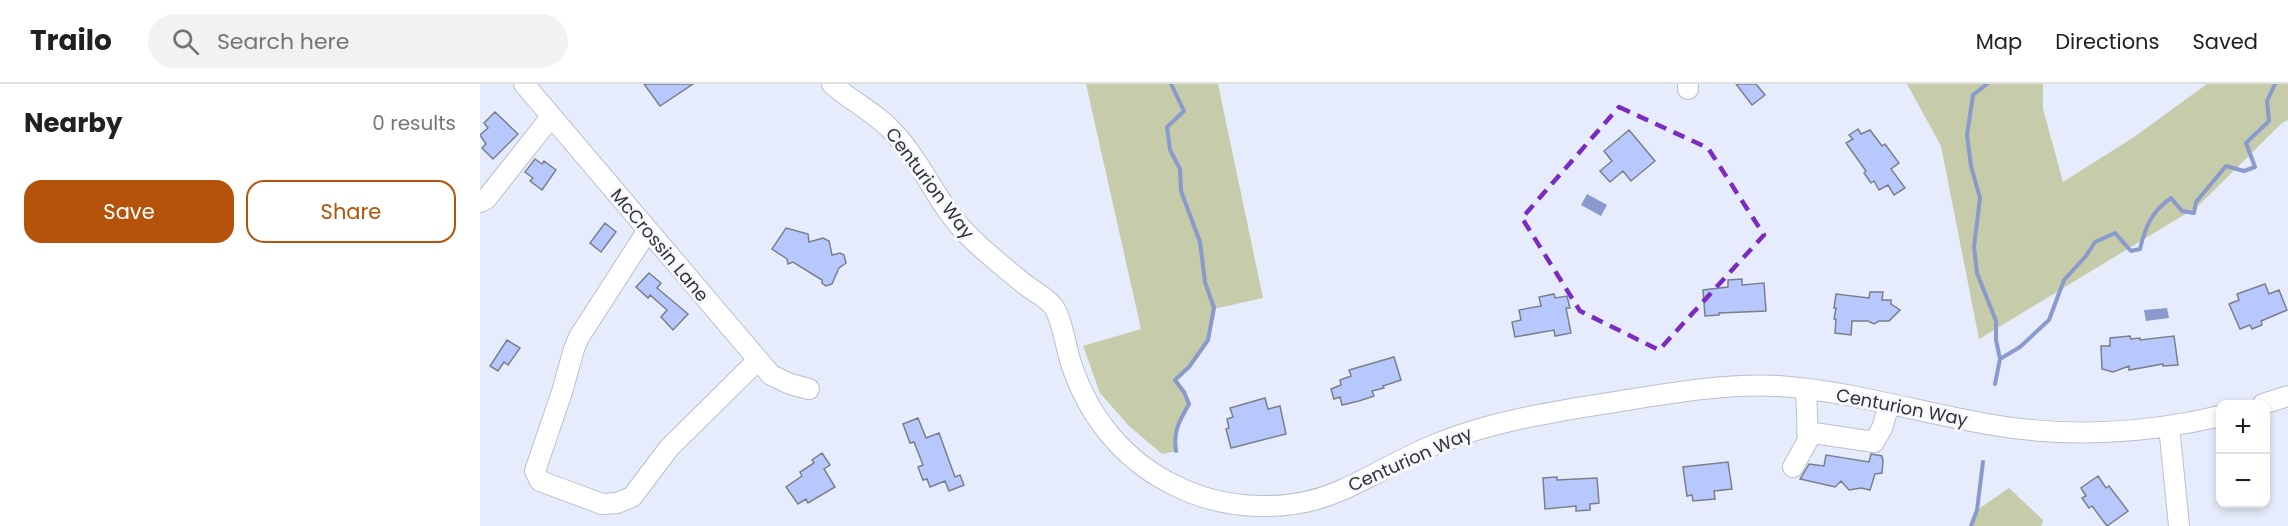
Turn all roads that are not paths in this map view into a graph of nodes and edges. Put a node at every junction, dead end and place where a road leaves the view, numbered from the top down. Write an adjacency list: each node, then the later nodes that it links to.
1 (524, 84): 3 (street, McCrossin Lane)
2 (832, 84): 8 (street, Centurion Way)
3 (551, 117): 4 (street); 5 (street, McCrossin Lane)
4 (480, 202)
5 (648, 230): 6 (street, McCrossin Lane); 6 (street)
6 (758, 360): 7 (street, McCrossin Lane)
7 (809, 389)
8 (1806, 389): 11 (street, Centurion Way); 14 (street)
9 (2288, 396): 10 (street)
10 (2270, 402)
11 (1889, 405): 13 (street, Centurion Way); 14 (street)
12 (2216, 417): 13 (street, Centurion Way)
13 (2169, 426): 16 (street)
14 (1807, 432): 15 (street)
15 (1793, 467)
16 (2179, 526)

